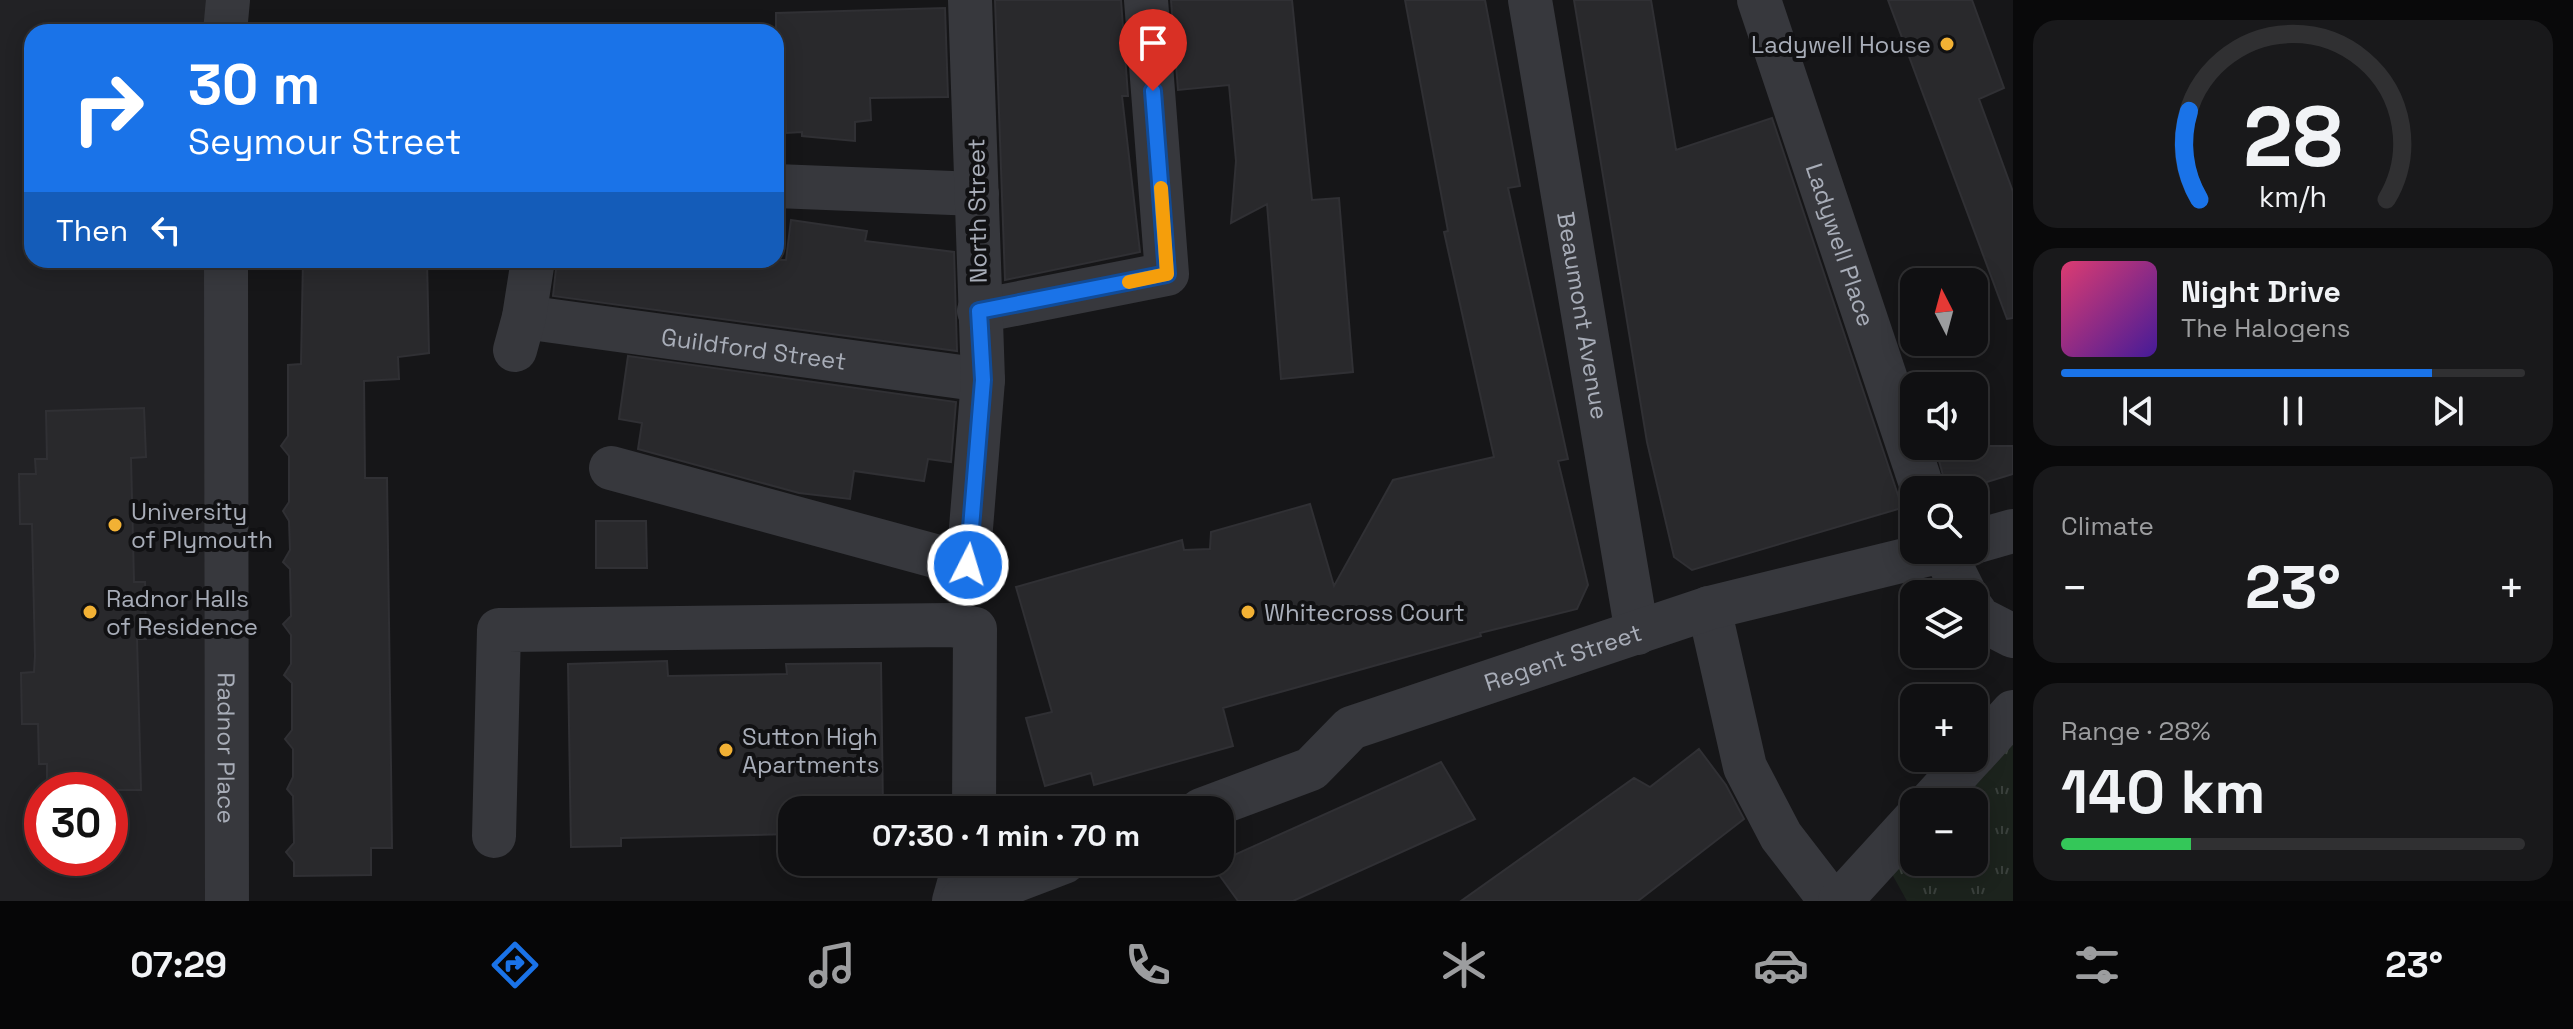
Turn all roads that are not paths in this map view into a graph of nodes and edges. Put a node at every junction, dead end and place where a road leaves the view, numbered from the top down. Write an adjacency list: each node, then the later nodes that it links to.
1 (228, 0): 6 (street)
2 (970, 0): 8 (street, North Street)
3 (1146, 0): 11 (street)
4 (1530, 0): 20 (street, Beaumont Avenue)
5 (1759, 0): 14 (street, Ladywell Place)
6 (226, 24)
7 (784, 186): 8 (street)
8 (977, 194): 11 (street, North Street)
9 (226, 268): 32 (street, Radnor Place)
10 (532, 268): 12 (street, Guildford Street)
11 (979, 311): 12 (street, North Street)
12 (983, 380): 13 (street, North Street)
13 (611, 468)
14 (1918, 476)
15 (2013, 531): 16 (street)
16 (1988, 538)
17 (1900, 561): 18 (street, Regent Street)
18 (1709, 608): 20 (street, Regent Street); 35 (street)
19 (1988, 623): 21 (street)
20 (1637, 633): 27 (street, Regent Street)
21 (2013, 636)
22 (2013, 712): 23 (street)
23 (1988, 740)
24 (1958, 772): 25 (street)
25 (1944, 788)
26 (974, 796): 29 (street)
27 (1234, 798)
28 (1900, 835): 36 (street)
29 (494, 836)
30 (961, 876): 33 (street)
31 (1027, 876): 34 (street)
32 (227, 901)
33 (954, 901)
34 (961, 901)
35 (1831, 901)
36 (1840, 901)

